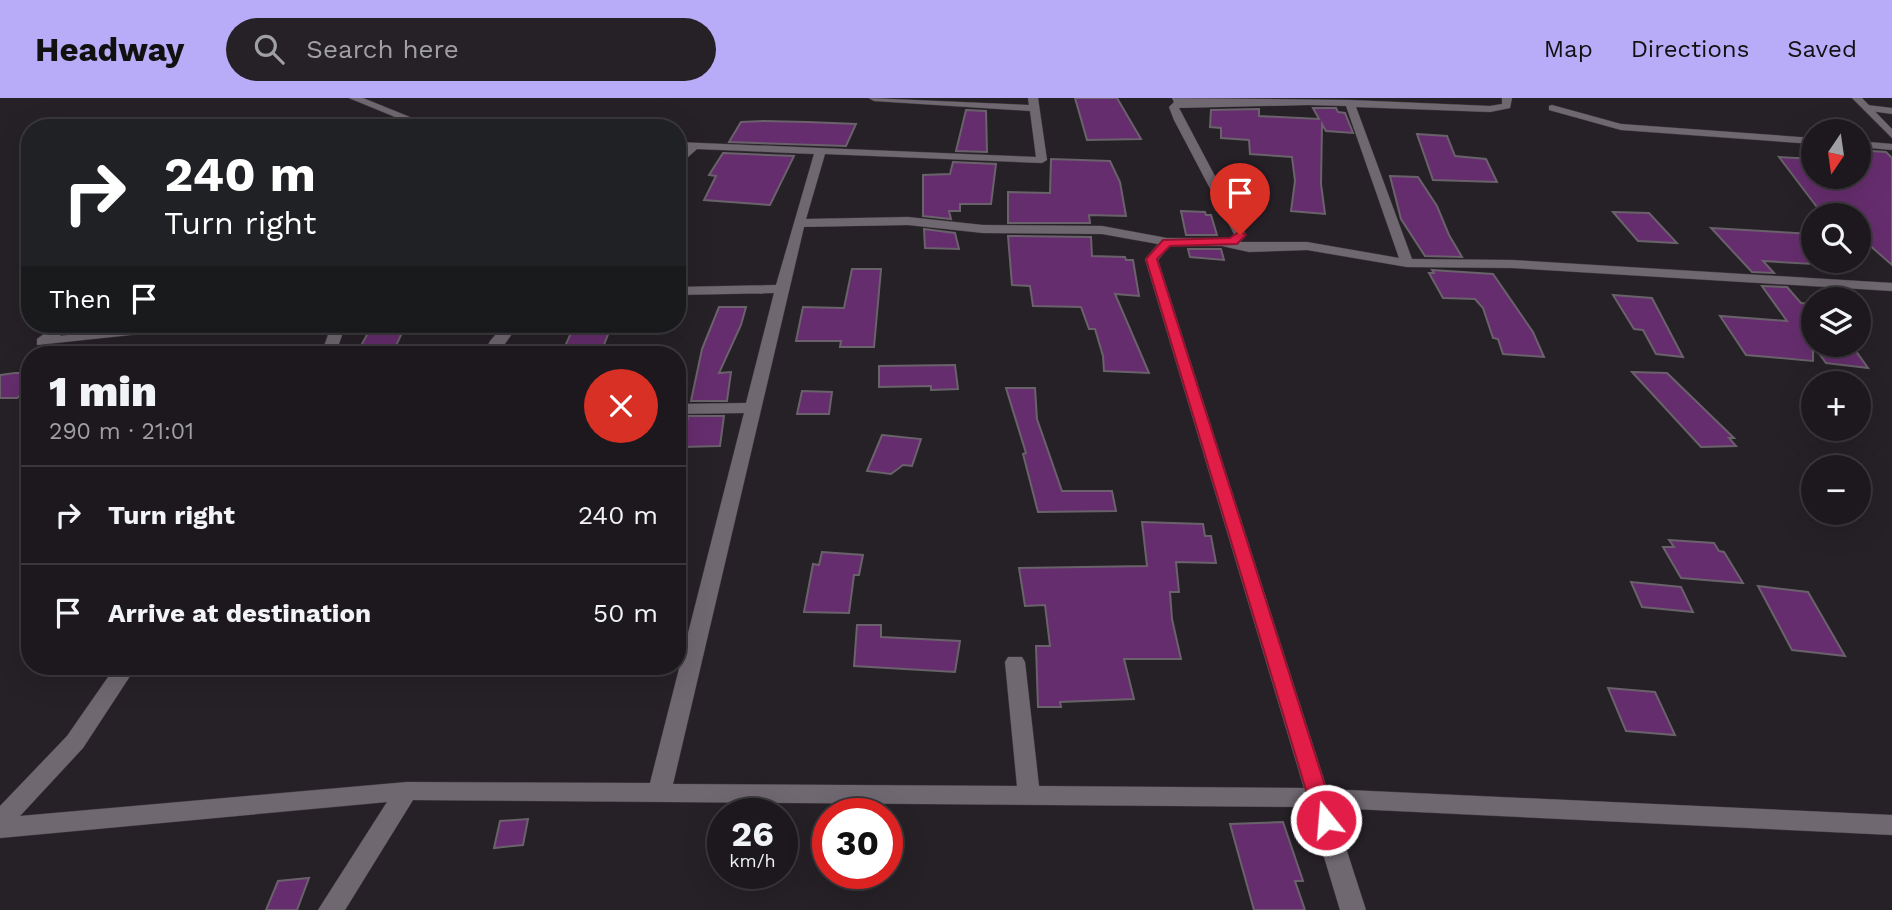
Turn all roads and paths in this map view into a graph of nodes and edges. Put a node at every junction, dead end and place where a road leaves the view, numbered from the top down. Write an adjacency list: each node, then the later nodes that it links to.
1 (354, 98): 11 (street)
2 (874, 98): 6 (street)
3 (1507, 98): 7 (street)
4 (1857, 98): 9 (street)
5 (1178, 101): 7 (street); 22 (street)
6 (1033, 103): 18 (street)
7 (1350, 103): 23 (street)
8 (1552, 108): 13 (street)
9 (1867, 108): 10 (street); 12 (street)
10 (1892, 110)
11 (409, 119)
12 (1892, 135)
13 (1801, 140)
14 (1871, 145): 17 (street)
15 (686, 146): 16 (street)
16 (695, 146): 18 (street); 19 (street)
17 (1892, 147)
18 (820, 152): 20 (street)
19 (686, 155)
20 (800, 223): 21 (street); 25 (street)
21 (1167, 242): 22 (street); 36 (street)
22 (1223, 242): 23 (street)
23 (1407, 263): 24 (street)
24 (1892, 287)
25 (781, 289): 26 (street); 29 (street)
26 (686, 291)
27 (54, 333): 28 (street)
28 (119, 333)
29 (752, 408): 30 (street); 34 (street)
30 (686, 409)
31 (1015, 662): 35 (street)
32 (121, 675): 37 (street)
33 (407, 791): 34 (street); 39 (street); 40 (street)
34 (659, 795): 35 (street)
35 (1029, 796): 36 (street)
36 (1319, 798): 38 (street); 41 (street)
37 (0, 821)
38 (1892, 825)
39 (0, 828)
40 (331, 910)
41 (1353, 910)

